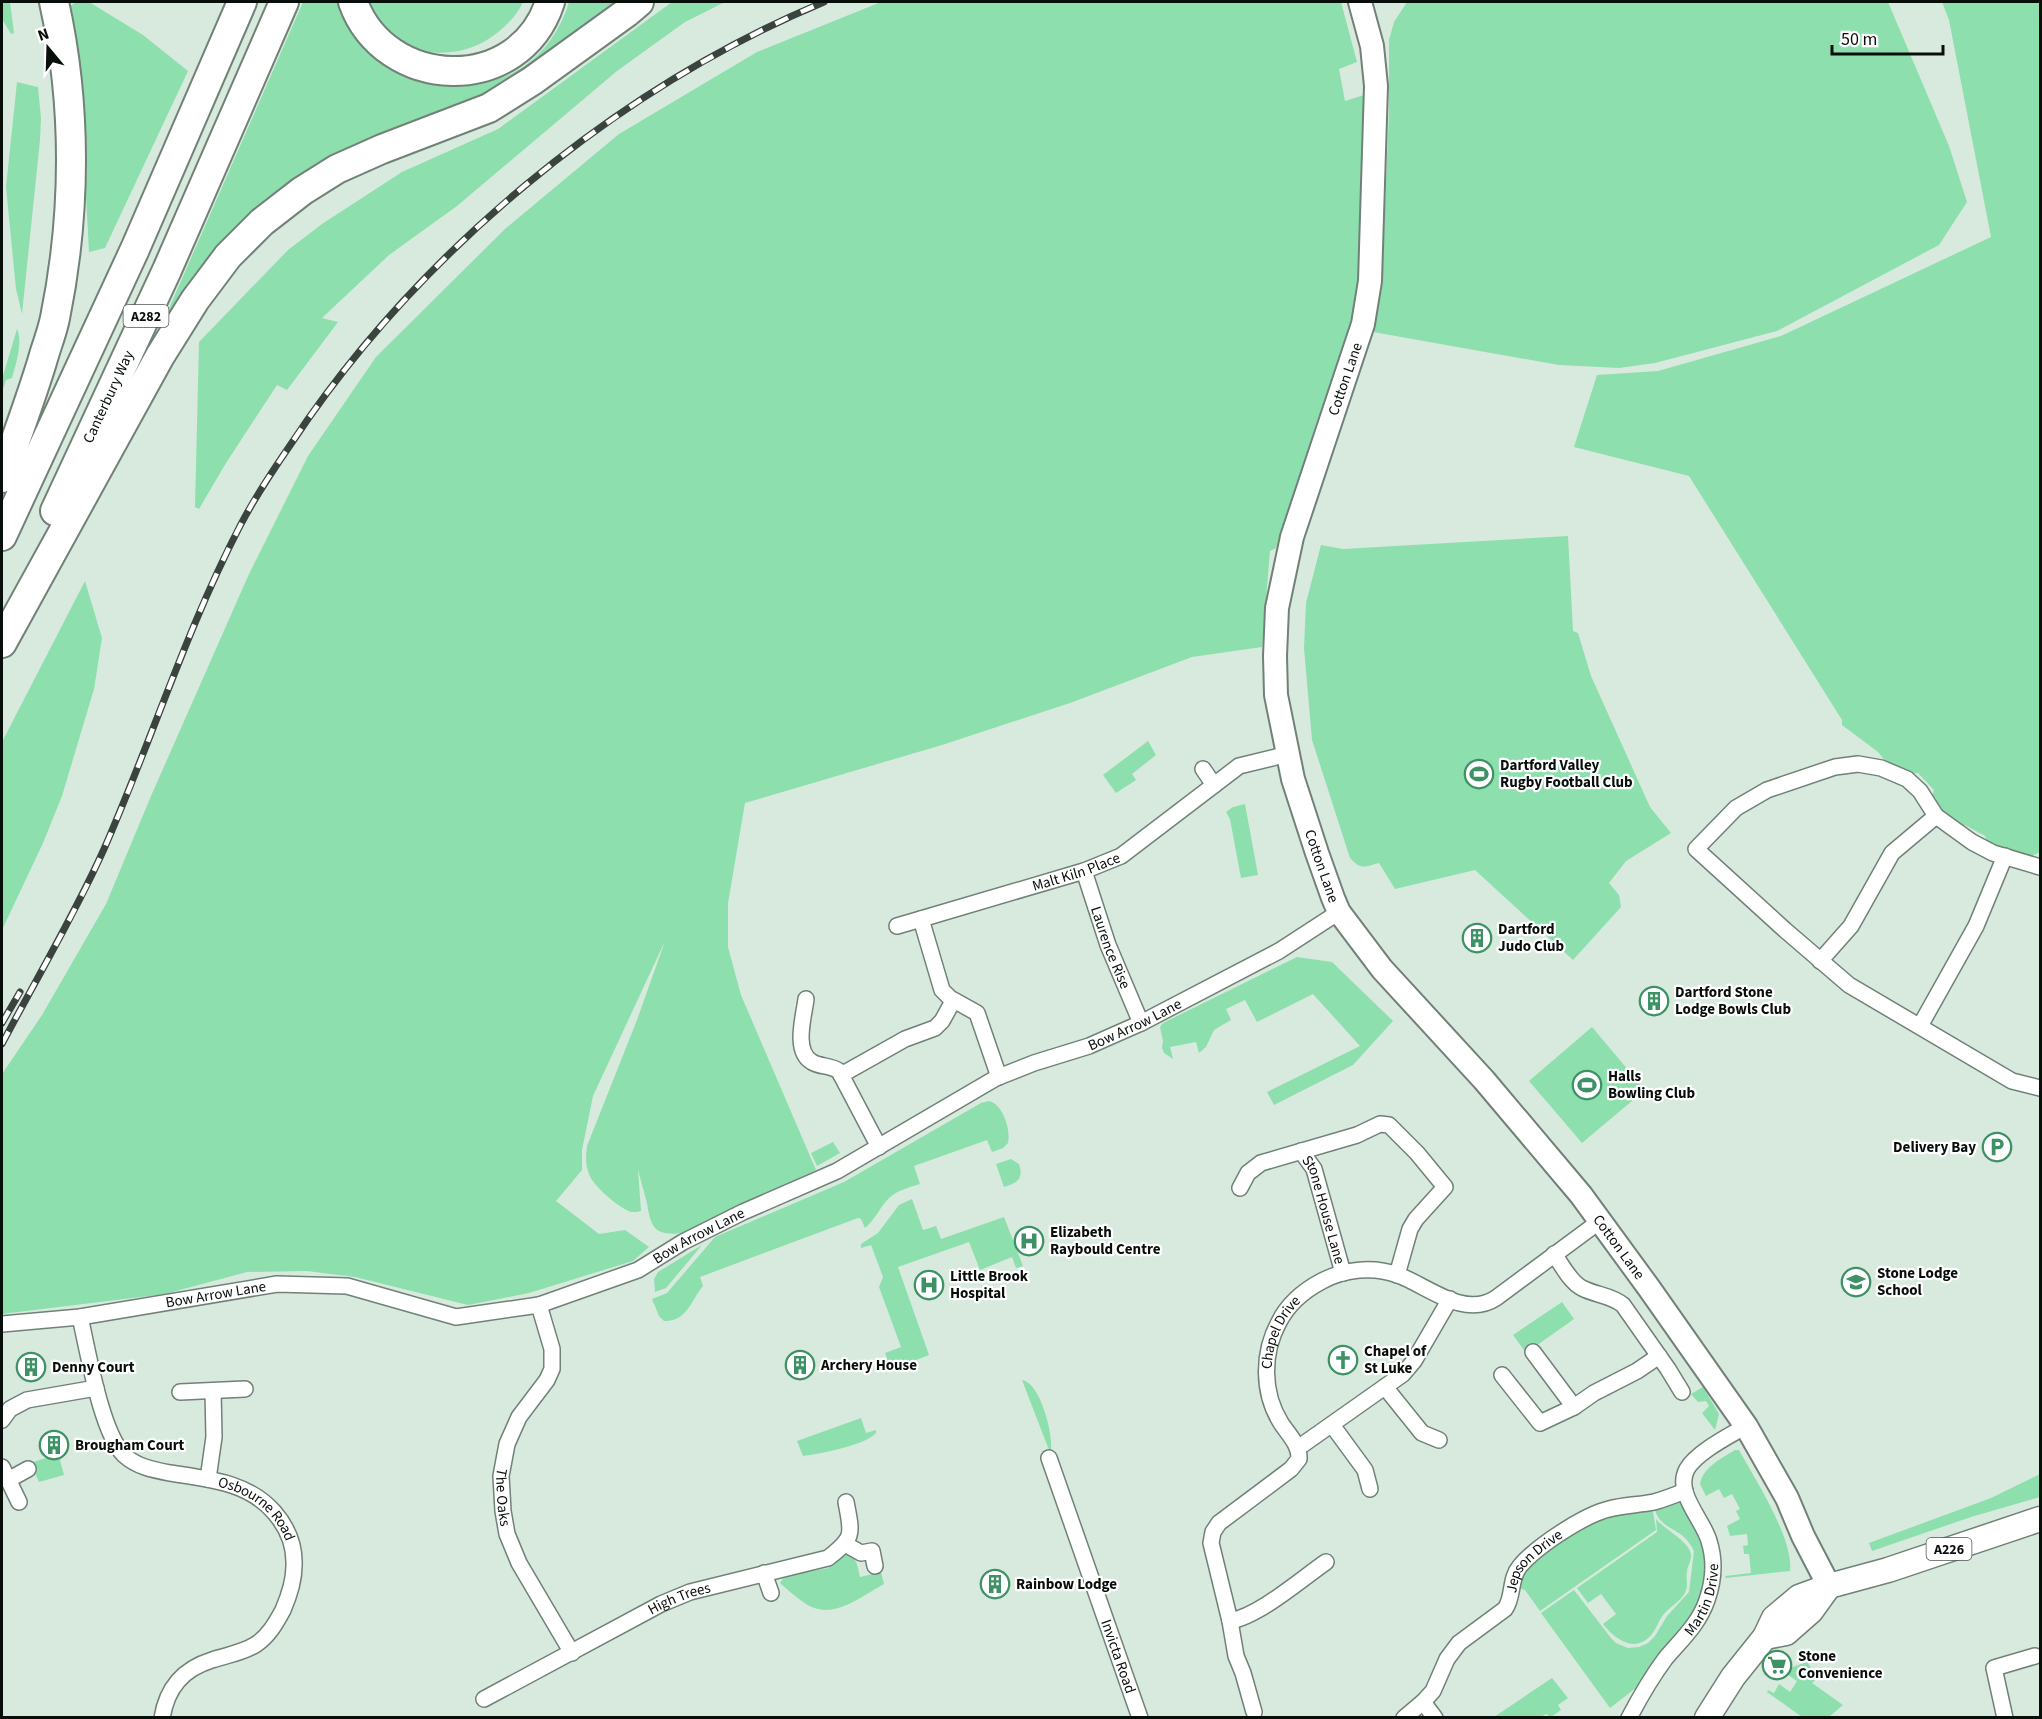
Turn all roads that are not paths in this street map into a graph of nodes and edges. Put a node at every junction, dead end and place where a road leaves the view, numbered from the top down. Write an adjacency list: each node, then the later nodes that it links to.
1 (54, 2): 8 (highway)
2 (242, 2): 9 (highway, A282)
3 (284, 2): 10 (highway, Canterbury Way / A282)
4 (353, 2): 5 (highway)
5 (549, 2)
6 (639, 2): 11 (highway, A282)
7 (1361, 2): 12 (main road, Cotton Lane)
8 (2, 478)
9 (2, 536)
10 (2, 627)
11 (2, 644)
12 (1288, 754): 14 (street, Malt Kiln Place); 19 (main road, Cotton Lane)
13 (1203, 769): 14 (street)
14 (1214, 785): 18 (street, Malt Kiln Place)
15 (1936, 816): 16 (street); 22 (street); 22 (street)
16 (2005, 856): 17 (street); 26 (street)
17 (2040, 867)
18 (1084, 871): 20 (street, Malt Kiln Place); 25 (street, Laurence Rise)
19 (1339, 912): 25 (street, Bow Arrow Lane); 33 (main road, Cotton Lane)
20 (921, 919): 21 (street, Malt Kiln Place); 24 (street)
21 (897, 926)
22 (1820, 961): 26 (street)
23 (806, 999): 27 (street)
24 (954, 1000): 27 (street); 28 (street)
25 (1141, 1023): 28 (street, Bow Arrow Lane)
26 (1920, 1026): 29 (street)
27 (841, 1075): 30 (street)
28 (999, 1077): 30 (street, Bow Arrow Lane)
29 (2040, 1088)
30 (879, 1147): 38 (street, Bow Arrow Lane)
31 (1301, 1151): 32 (street, Stone House Lane); 35 (street, Stone House Lane); 36 (street, Stone House Lane)
32 (1240, 1188)
33 (1600, 1221): 34 (street, Chapel Drive); 53 (main road, Cotton Lane)
34 (1554, 1254): 37 (street, Chapel Drive); 42 (street)
35 (1343, 1273): 36 (street, Chapel Drive); 55 (street, Chapel Drive)
36 (1396, 1275): 37 (street, Chapel Drive)
37 (1450, 1299): 44 (street)
38 (539, 1305): 39 (street, Bow Arrow Lane); 72 (street, The Oaks)
39 (80, 1317): 40 (street, Bow Arrow Lane); 45 (street, Osbourne Road)
40 (2, 1324)
41 (1533, 1352): 50 (street)
42 (1659, 1356): 49 (street); 50 (street)
43 (1502, 1375): 50 (street)
44 (1385, 1387): 52 (street); 54 (street)
45 (96, 1388): 51 (street); 59 (street, Osbourne Road)
46 (245, 1389): 47 (street)
47 (213, 1391): 48 (street); 59 (street)
48 (180, 1392)
49 (1682, 1392)
50 (1574, 1407)
51 (2, 1420)
52 (1332, 1425): 55 (street); 60 (street)
53 (1746, 1426): 61 (street); 69 (main road, Cotton Lane)
54 (1439, 1440)
55 (1298, 1448): 71 (street)
56 (1050, 1458): 78 (street, Invicta Road)
57 (28, 1469): 58 (street)
58 (5, 1474): 62 (street)
59 (208, 1479): 77 (street, Osbourne Road)
60 (1370, 1488)
61 (1685, 1491): 75 (street, Jepson Drive); 81 (street, Martin Drive)
62 (17, 1499)
63 (846, 1502): 65 (street)
64 (2040, 1519): 69 (main road, A226)
65 (845, 1544): 67 (street); 68 (street, High Trees)
66 (1326, 1562): 71 (street)
67 (875, 1566)
68 (764, 1573): 70 (street); 72 (street, High Trees)
69 (1829, 1586): 82 (main road)
70 (771, 1593)
71 (1230, 1621): 76 (street)
72 (572, 1653): 74 (street, High Trees)
73 (2035, 1656): 83 (street)
74 (484, 1699)
75 (1423, 1702): 79 (street, Jepson Drive); 80 (street)
76 (1254, 1712)
77 (162, 1718)
78 (1140, 1718)
79 (1404, 1718)
80 (1435, 1718)
81 (1629, 1718)
82 (1707, 1718)
83 (2005, 1718)

